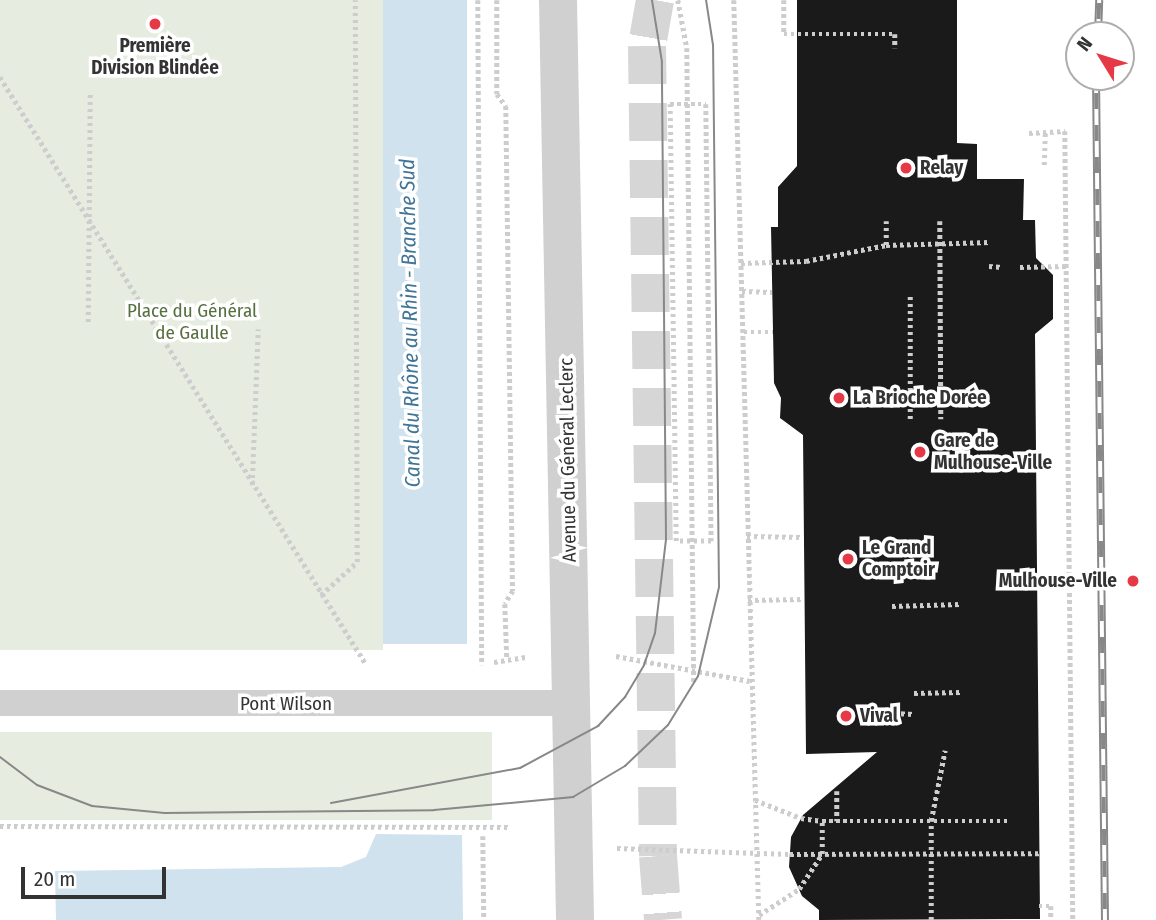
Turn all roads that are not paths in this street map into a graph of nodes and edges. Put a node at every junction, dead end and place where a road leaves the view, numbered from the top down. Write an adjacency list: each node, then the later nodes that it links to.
1 (558, 0): 3 (street, Avenue du Général Leclerc)
2 (0, 703): 3 (lane, Pont Wilson)
3 (572, 703): 4 (street, Avenue du Général Leclerc)
4 (575, 920)

